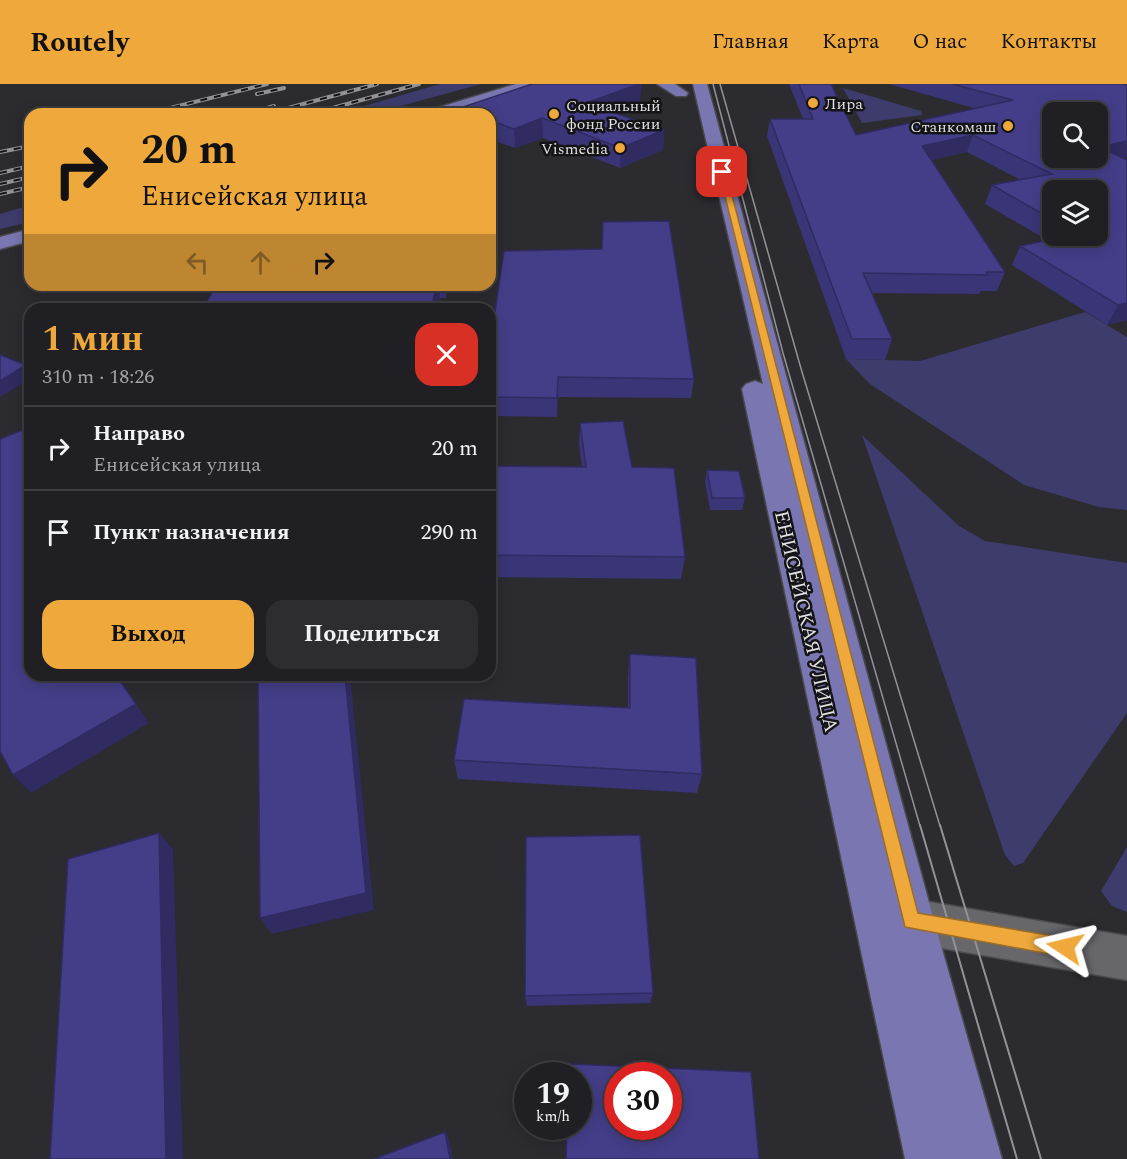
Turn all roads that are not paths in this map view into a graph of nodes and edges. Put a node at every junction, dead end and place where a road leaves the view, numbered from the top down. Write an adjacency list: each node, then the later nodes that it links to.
1 (531, 84): 4 (main road)
2 (664, 84): 3 (main road)
3 (687, 87): 5 (main road); 9 (main road, ЕНИСЕЙСКАЯ УЛИЦА)
4 (453, 108)
5 (687, 113)
6 (706, 179): 11 (main road, ЕНИСЕЙСКАЯ УЛИЦА)
7 (24, 237): 8 (main road)
8 (0, 243)
9 (912, 921): 10 (street); 12 (main road, ЕНИСЕЙСКАЯ УЛИЦА)
10 (1127, 958)
11 (931, 1159)
12 (976, 1159)

